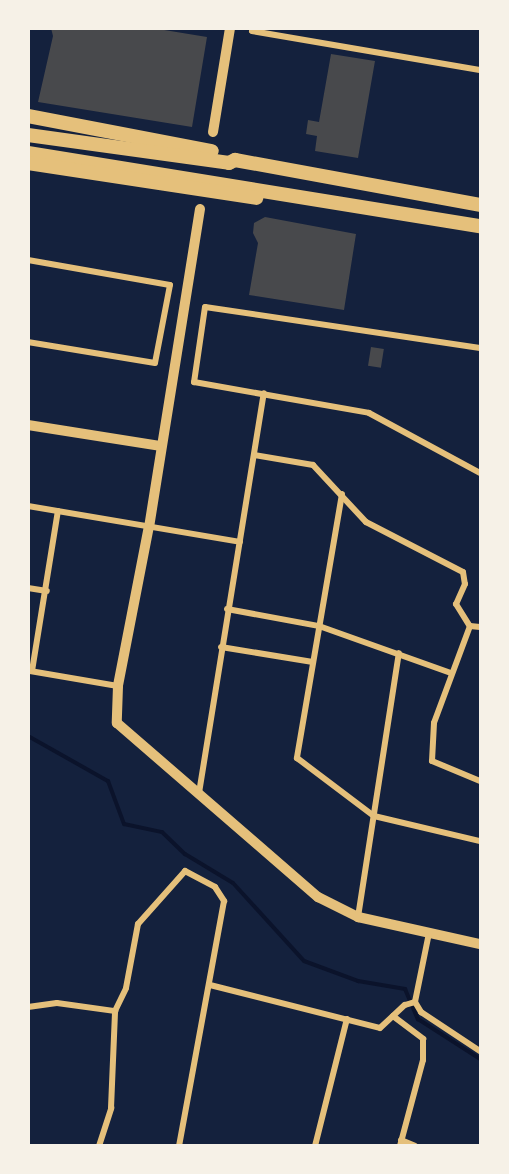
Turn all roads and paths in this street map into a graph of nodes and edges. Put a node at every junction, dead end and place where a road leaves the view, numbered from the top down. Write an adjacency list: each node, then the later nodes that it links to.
1 (230, 28): 5 (street)
2 (253, 28): 3 (street)
3 (480, 70)
4 (28, 116): 8 (highway)
5 (213, 132)
6 (28, 135): 8 (highway)
7 (28, 153): 10 (highway)
8 (235, 160): 11 (highway)
9 (28, 163): 10 (highway)
10 (341, 206): 13 (highway)
11 (480, 206)
12 (200, 209): 19 (street)
13 (480, 226)
14 (28, 260): 15 (street)
15 (28, 342)
16 (480, 348): 17 (street)
17 (264, 393): 20 (street); 21 (street)
18 (28, 425): 19 (street)
19 (161, 446): 25 (street)
20 (255, 455): 22 (street); 26 (street)
21 (480, 473)
22 (342, 494): 30 (street); 31 (street)
23 (28, 506): 24 (street)
24 (58, 511): 25 (street); 28 (street)
25 (149, 526): 26 (street); 38 (street)
26 (240, 542): 29 (street)
27 (28, 588): 28 (street)
28 (47, 591): 36 (street)
29 (227, 609): 30 (street); 33 (street)
30 (319, 626): 34 (street); 35 (street)
31 (470, 626): 32 (street); 37 (street)
32 (480, 627)
33 (221, 647): 35 (street); 40 (street)
34 (399, 653): 37 (street); 41 (street)
35 (313, 662): 41 (street)
36 (30, 671): 38 (street)
37 (451, 673): 39 (street)
38 (118, 686): 40 (street)
39 (480, 780)
40 (199, 793): 43 (street)
41 (374, 816): 42 (street); 43 (street)
42 (480, 841)
43 (358, 916): 44 (street)
44 (429, 933): 45 (street); 47 (street)
45 (480, 944)
46 (210, 985): 49 (street); 51 (street); 55 (street)
47 (415, 1002): 50 (street); 52 (street)
48 (28, 1007): 49 (street)
49 (115, 1011): 54 (street)
50 (393, 1016): 51 (street); 53 (street)
51 (347, 1019): 56 (street)
52 (480, 1051)
53 (401, 1143): 57 (street)
54 (99, 1146)
55 (179, 1146)
56 (315, 1146)
57 (415, 1146)

